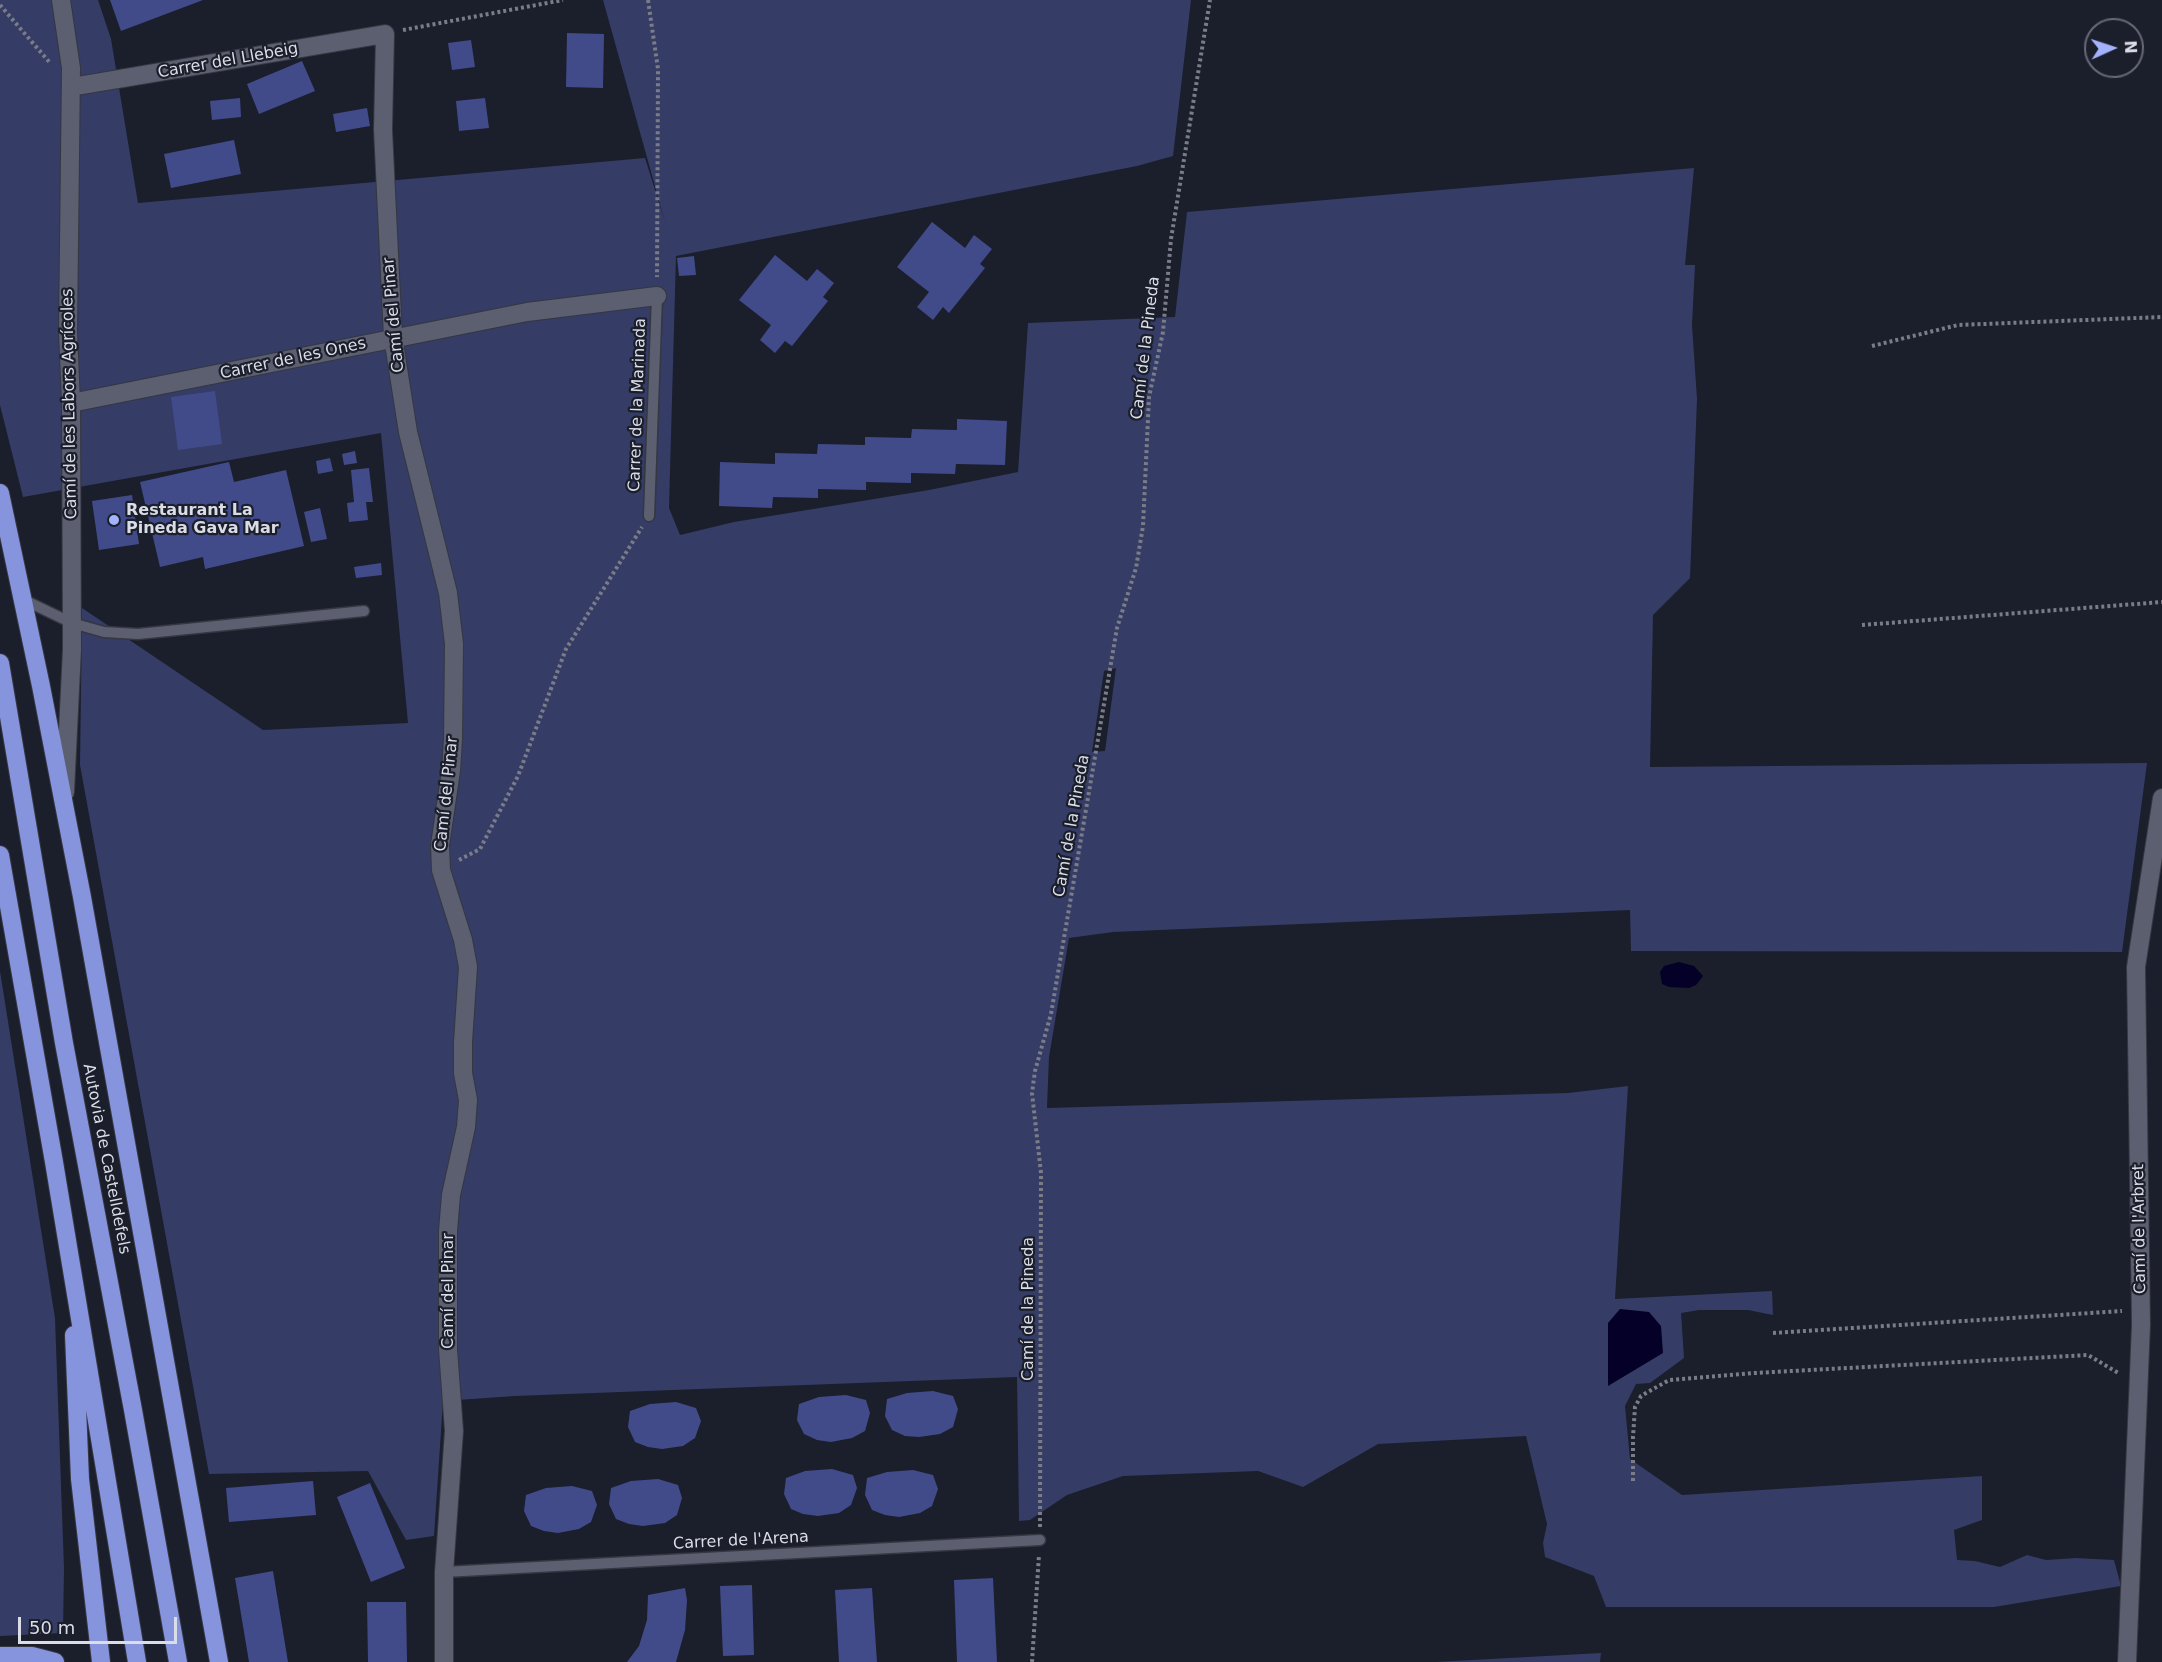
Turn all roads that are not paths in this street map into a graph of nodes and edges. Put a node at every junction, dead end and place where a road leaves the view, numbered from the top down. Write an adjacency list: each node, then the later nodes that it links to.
1 (61, 0): 3 (street, Camí de les Labors Agrícoles)
2 (385, 34): 3 (street, Carrer del Llebeig); 5 (street, Camí del Pinar)
3 (71, 87): 6 (street, Camí de les Labors Agrícoles)
4 (657, 296): 5 (street, Carrer de les Ones); 8 (lane, Carrer de la Marinada)
5 (393, 337): 6 (street, Carrer de les Ones); 18 (street, Camí del Pinar)
6 (71, 403): 11 (street, Camí de les Labors Agrícoles)
7 (0, 493): 9 (highway)
8 (649, 516)
9 (22, 599): 11 (lane); 14 (highway)
10 (364, 611): 11 (lane)
11 (72, 623): 14 (street, Camí de les Labors Agrícoles)
12 (0, 663): 23 (highway, Autovia de Castelldefels)
13 (2162, 798): 26 (street, Camí de l'Arbret)
14 (64, 809): 24 (highway)
15 (0, 855): 16 (highway)
16 (71, 1261): 21 (highway); 22 (highway)
17 (1040, 1540): 18 (lane, Carrer de l'Arena)
18 (444, 1572): 25 (street, Camí del Pinar)
19 (0, 1656): 20 (highway)
20 (55, 1662)
21 (101, 1662)
22 (137, 1662)
23 (178, 1662)
24 (219, 1662)
25 (444, 1662)
26 (2127, 1662)

